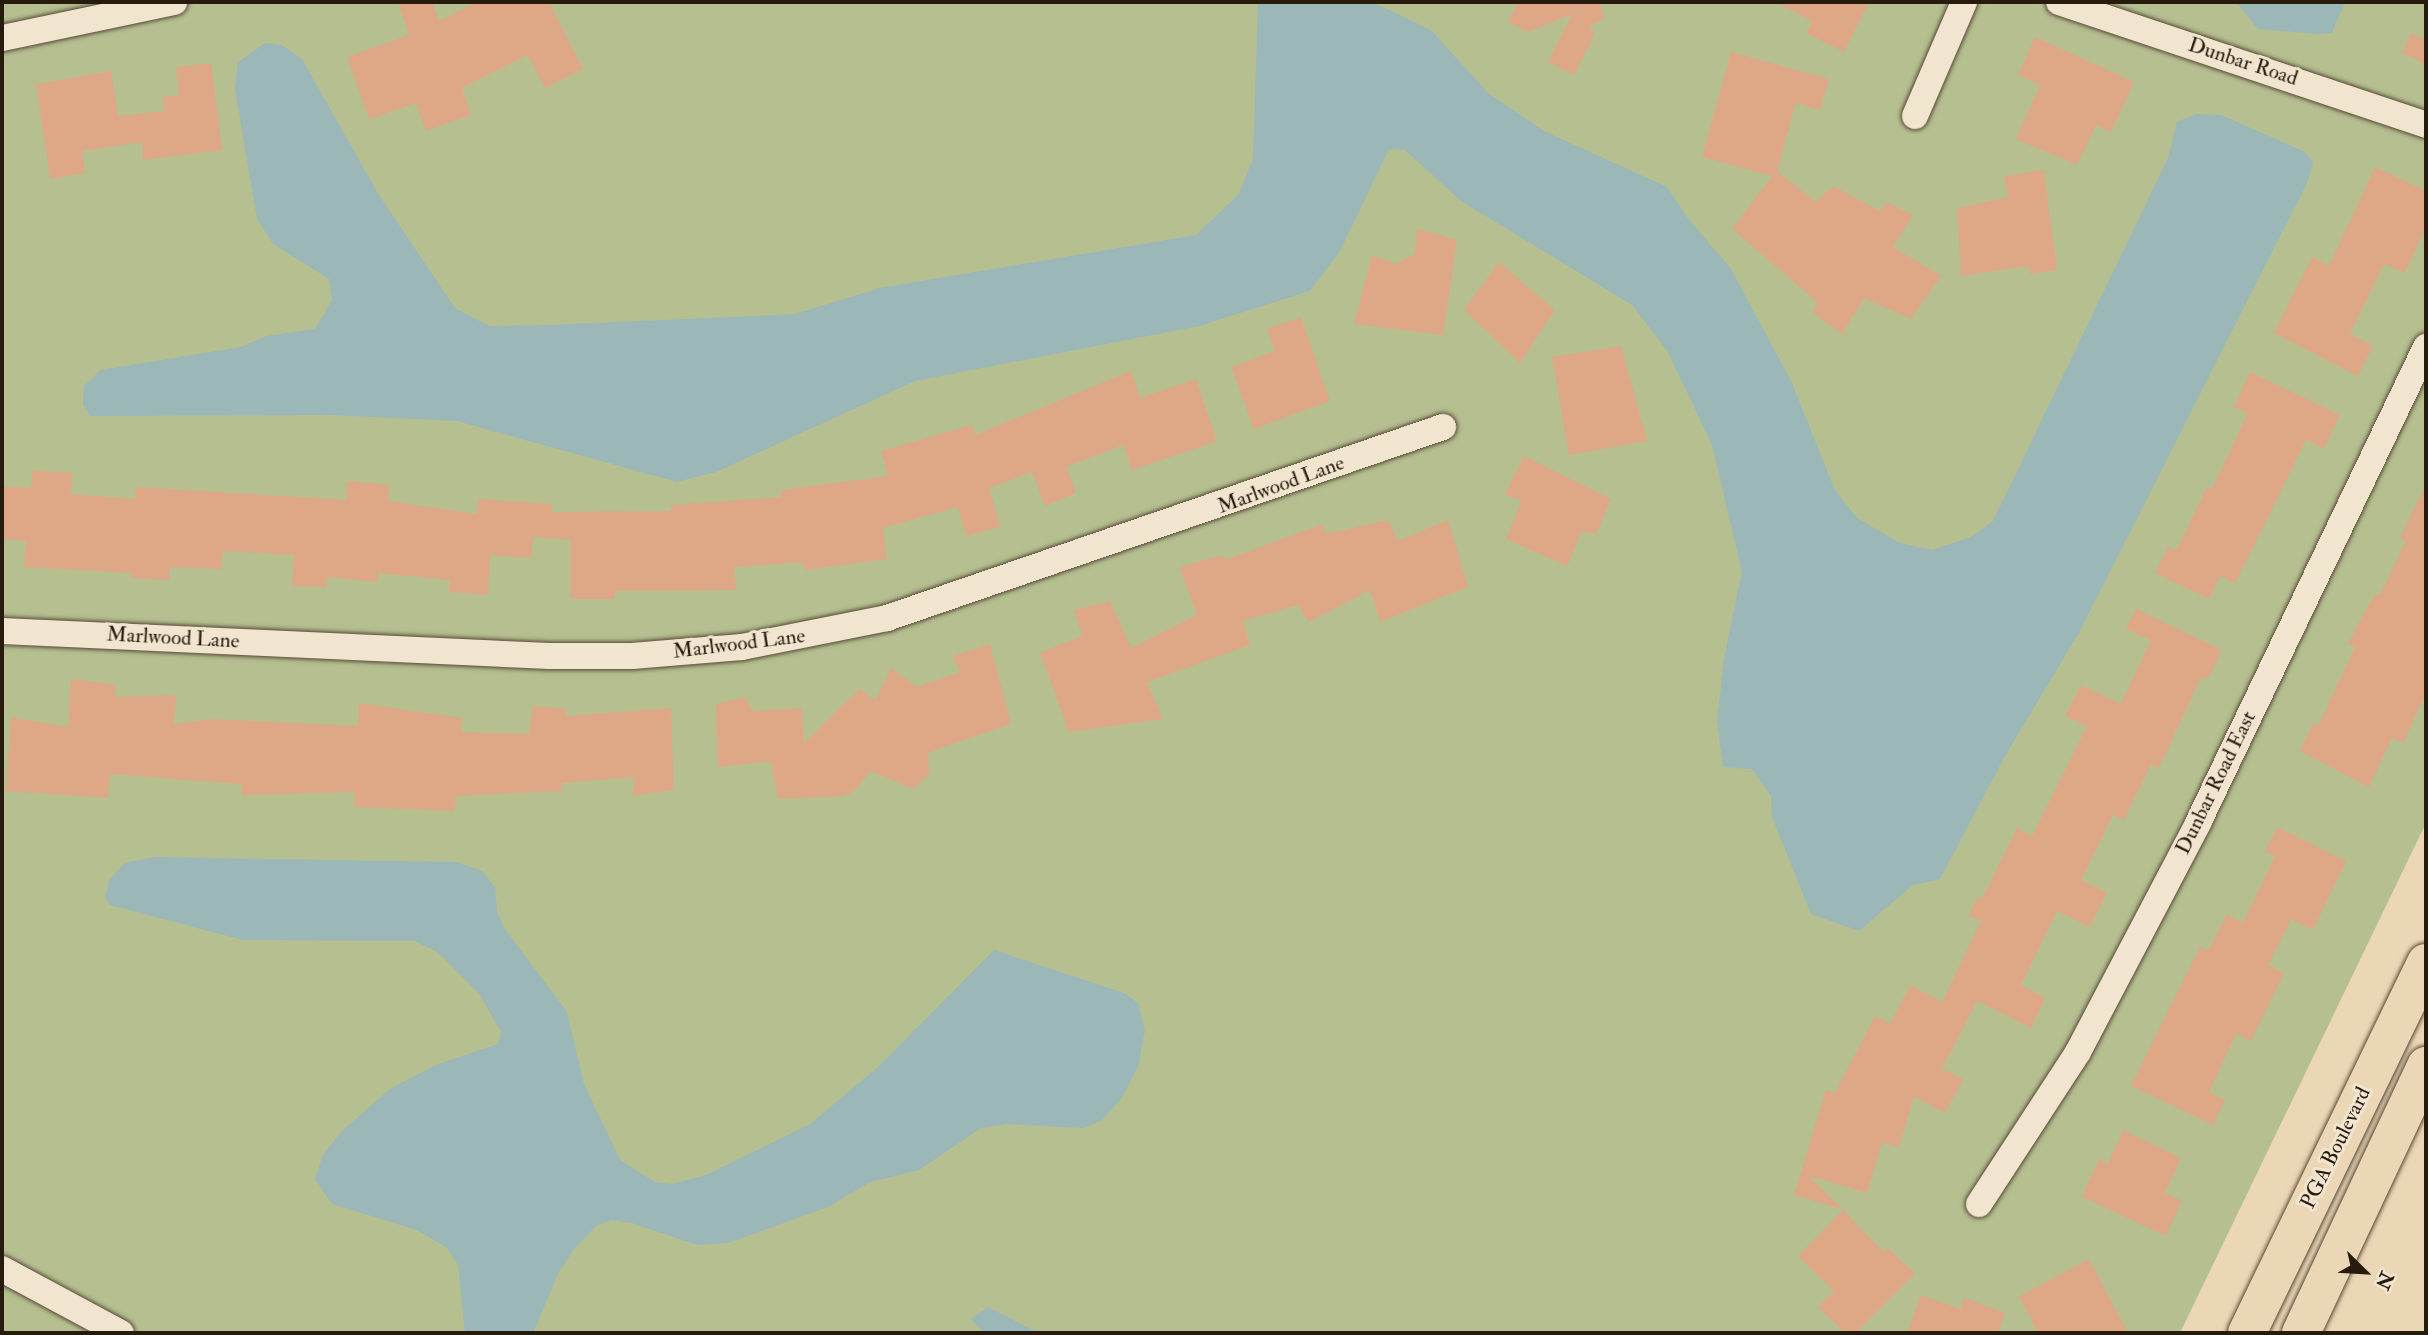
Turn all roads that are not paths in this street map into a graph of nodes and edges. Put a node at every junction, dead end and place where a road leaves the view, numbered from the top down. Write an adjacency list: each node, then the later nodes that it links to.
1 (174, 2): 4 (street)
2 (1964, 2): 5 (street)
3 (2059, 2): 6 (street, Dunbar Road)
4 (2, 38)
5 (1915, 116)
6 (2426, 125)
7 (2426, 347): 12 (street, Dunbar Road East)
8 (1443, 427): 9 (street, Marlwood Lane)
9 (2, 631)
10 (2426, 963): 15 (main road, PGA Boulevard)
11 (2426, 1066): 16 (main road)
12 (1979, 1204)
13 (2, 1269): 14 (street)
14 (121, 1333)
15 (2247, 1333)
16 (2301, 1333)

